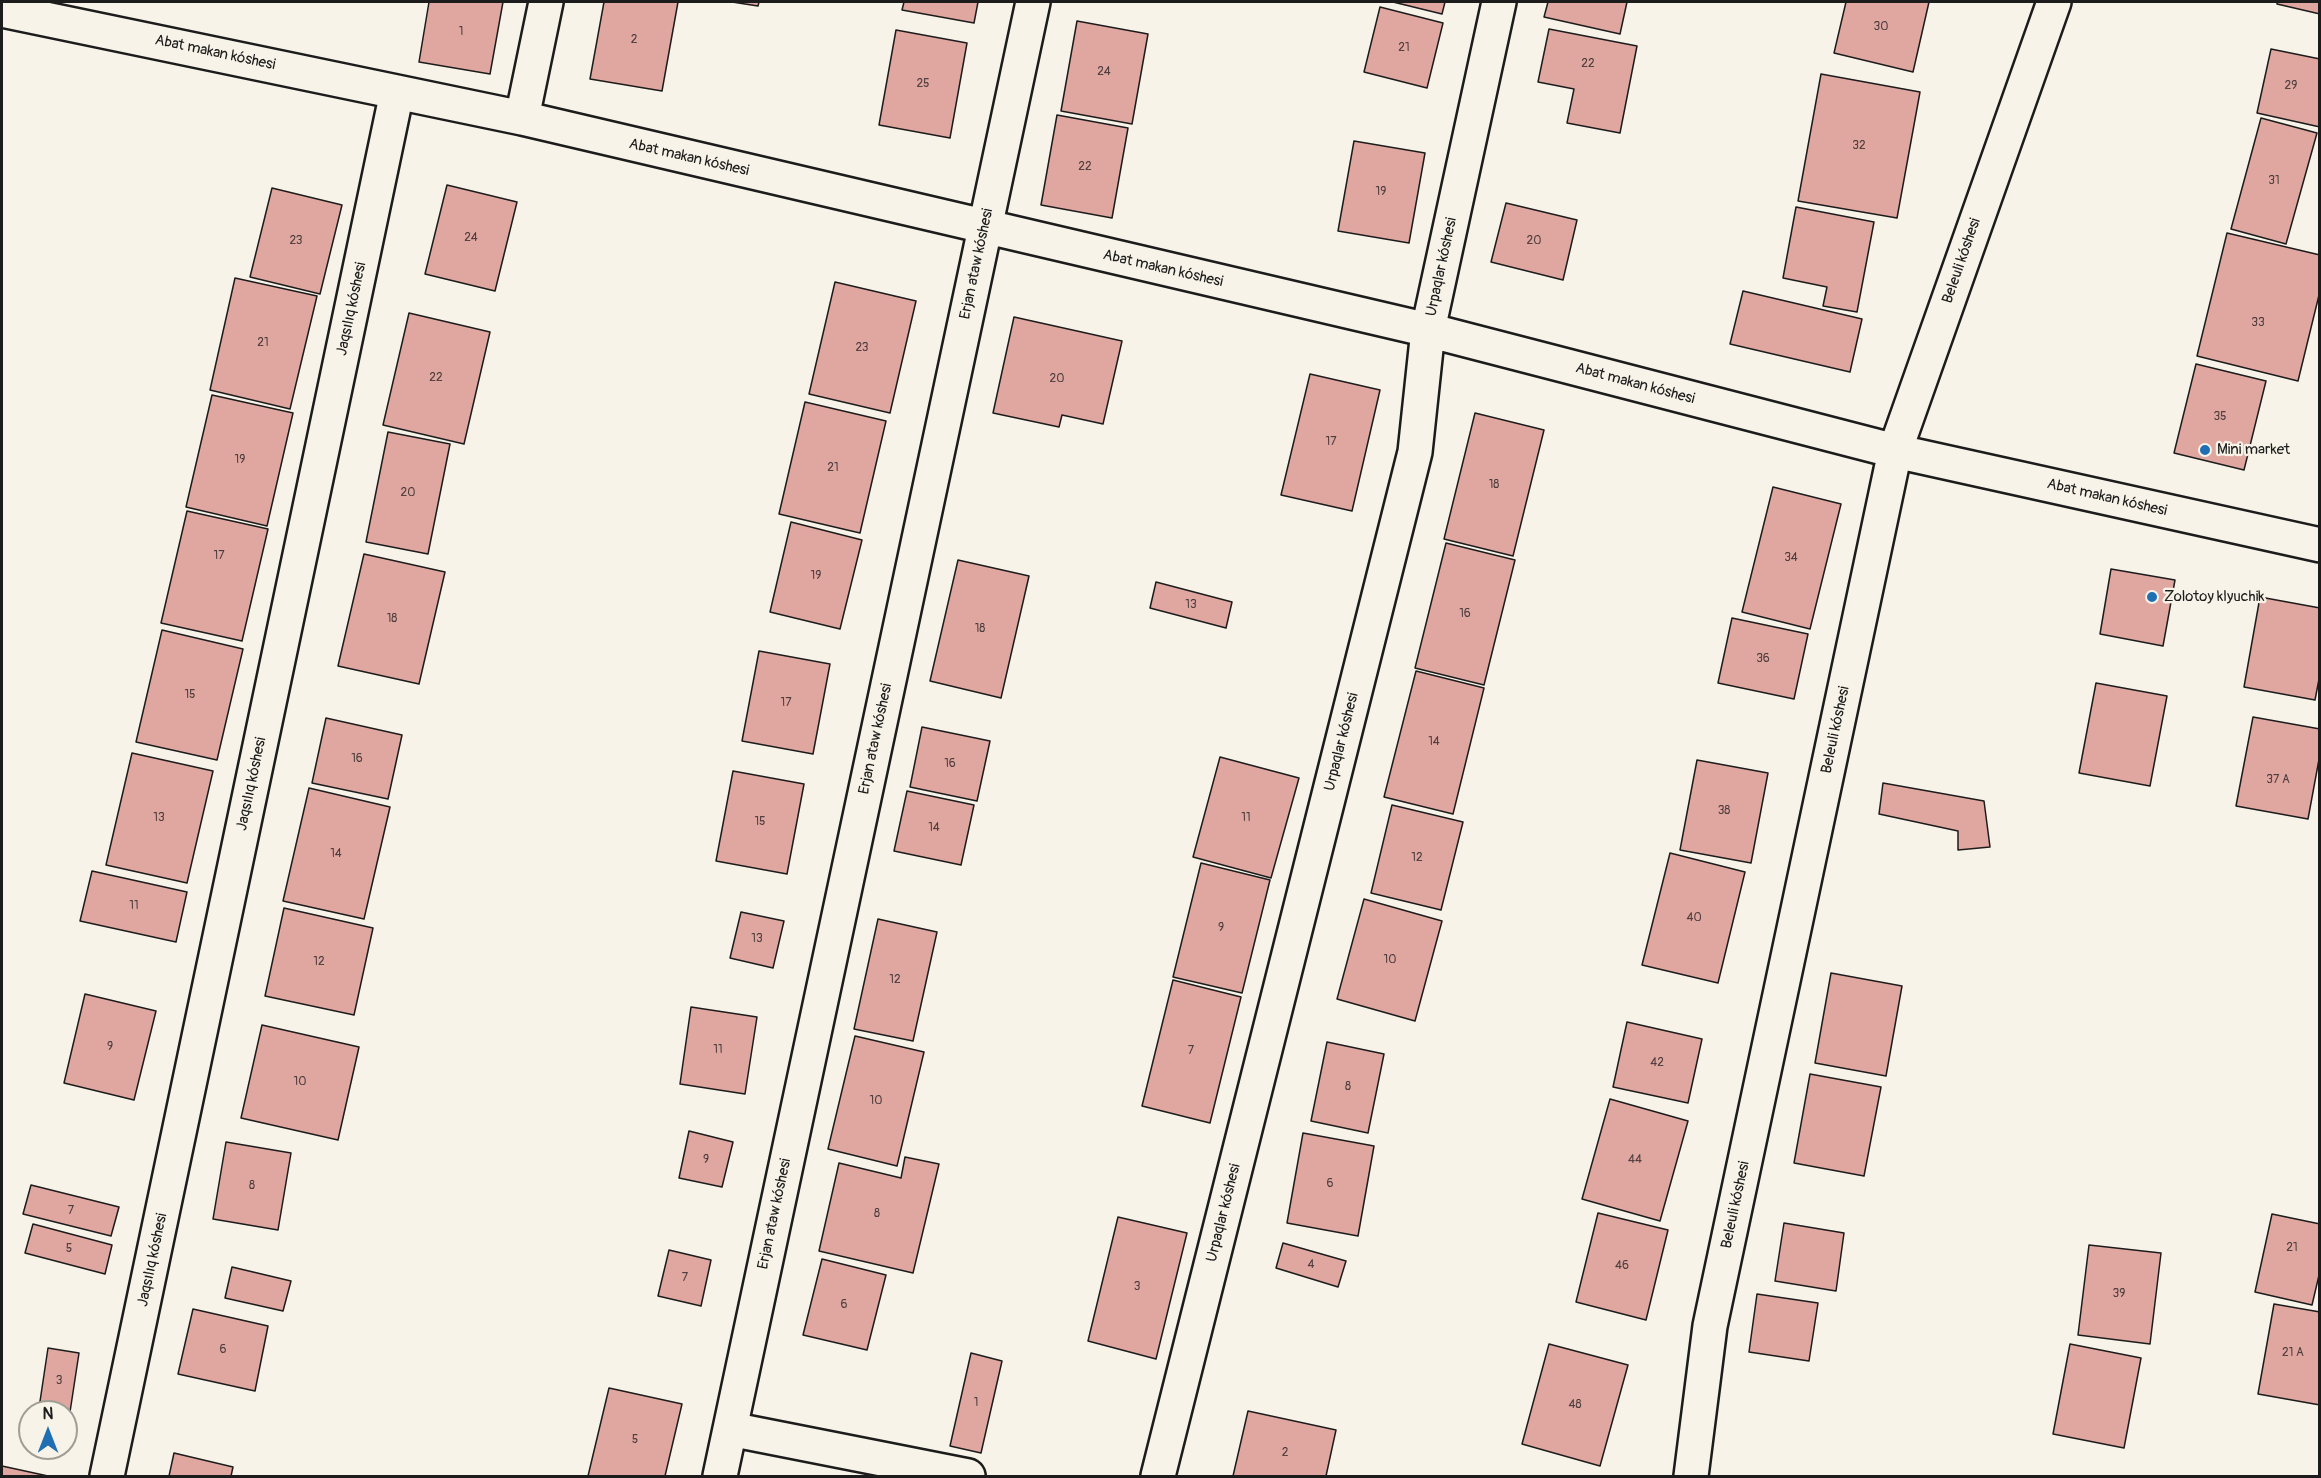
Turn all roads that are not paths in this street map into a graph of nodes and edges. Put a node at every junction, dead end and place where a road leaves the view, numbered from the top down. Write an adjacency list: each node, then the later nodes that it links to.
1 (546, 2): 8 (street)
2 (1033, 2): 9 (street, Erjan ataw kóshesi)
3 (1498, 2): 10 (street, Urpaqlar kóshesi)
4 (2054, 2): 11 (street, Beleuli kóshesi)
5 (2, 10): 6 (street, Abat makan kóshesi)
6 (76, 12): 7 (street, Abat makan kóshesi)
7 (397, 92): 8 (street, Abat makan kóshesi); 14 (street, Jaqsılıq kóshesi)
8 (522, 118): 9 (street, Abat makan kóshesi)
9 (985, 228): 10 (street, Abat makan kóshesi); 13 (street, Erjan ataw kóshesi)
10 (1428, 330): 11 (street, Abat makan kóshesi); 17 (street, Urpaqlar kóshesi)
11 (1895, 451): 12 (street, Abat makan kóshesi); 18 (street, Beleuli kóshesi)
12 (2319, 545)
13 (730, 1429): 15 (street, Erjan ataw kóshesi); 16 (street)
14 (107, 1476)
15 (720, 1476)
16 (969, 1476)
17 (1158, 1476)
18 (1691, 1476)

